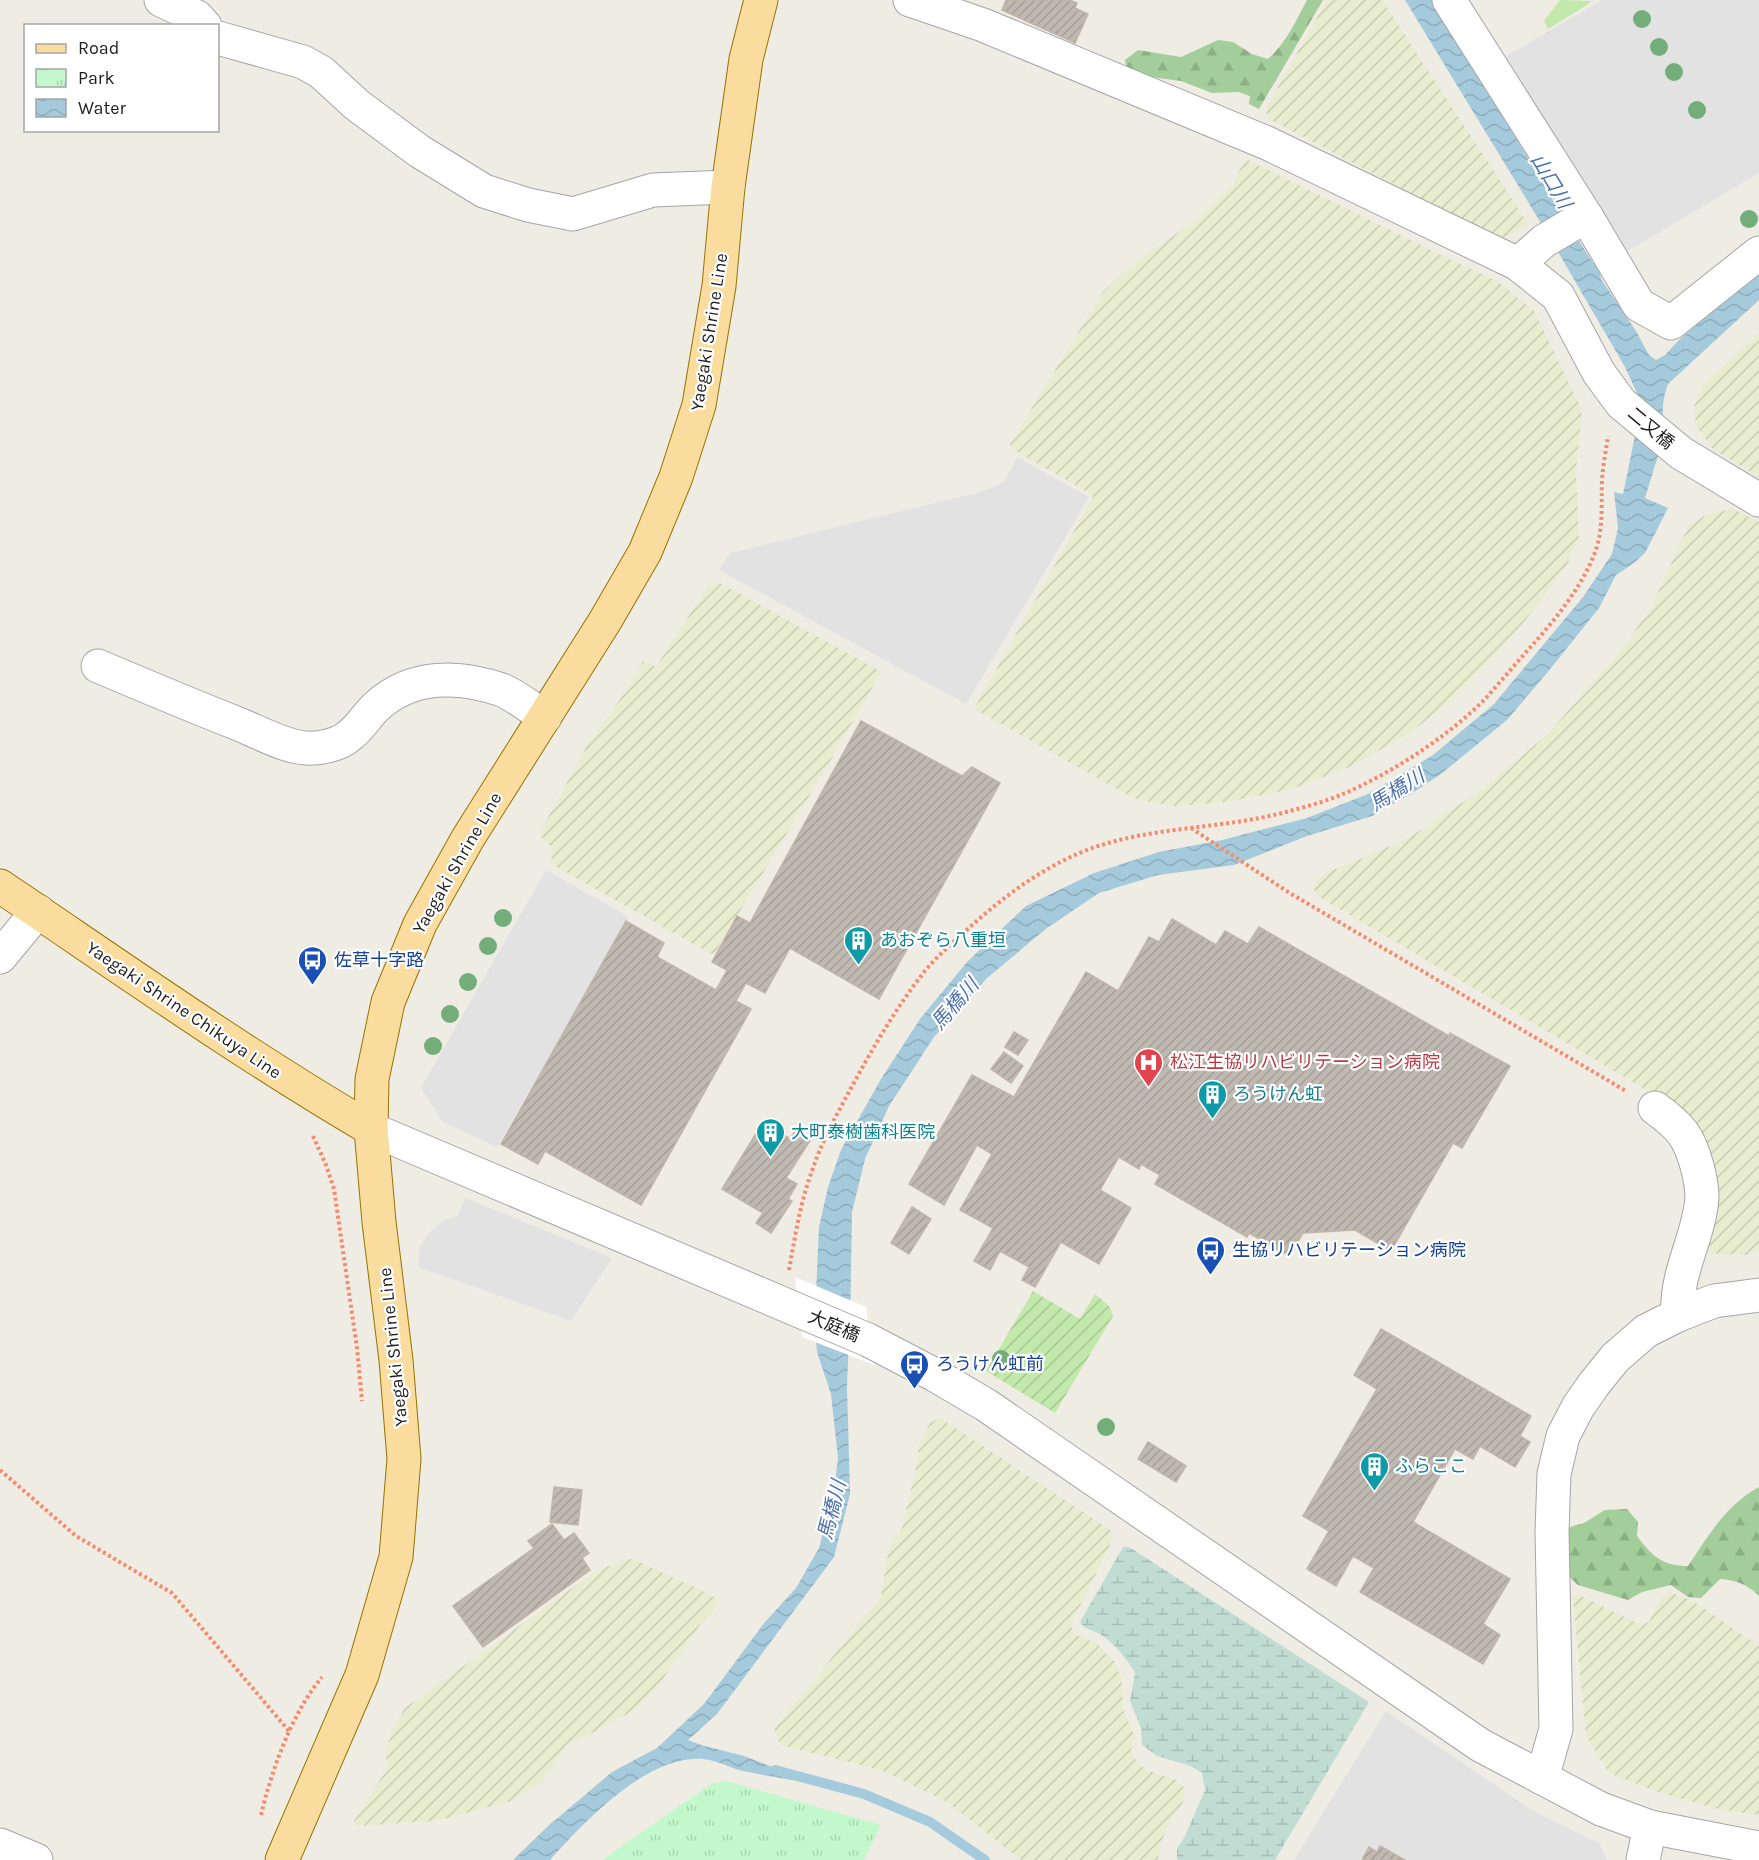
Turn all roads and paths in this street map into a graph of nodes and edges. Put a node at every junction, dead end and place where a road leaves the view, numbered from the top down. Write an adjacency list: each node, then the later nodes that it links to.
1 (161, 0): 6 (street)
2 (761, 0): 8 (main road, Yaegaki Shrine Line)
3 (910, 0): 5 (street, 二又橋)
4 (1449, 0): 9 (street)
5 (986, 13): 11 (street, 二又橋)
6 (204, 24)
7 (219, 38): 8 (street)
8 (728, 188): 15 (main road, Yaegaki Shrine Line)
9 (1580, 220): 10 (street); 11 (street)
10 (1759, 253)
11 (1518, 264): 12 (street, 二又橋)
12 (1617, 398): 13 (street, 二又橋); 16 (path)
13 (1759, 500)
14 (98, 666): 15 (street)
15 (545, 717): 21 (main road, Yaegaki Shrine Line)
16 (1191, 827): 20 (path); 26 (path)
17 (0, 886): 18 (main road, Yaegaki Shrine Chikuya Line)
18 (38, 911): 19 (street); 21 (main road, Yaegaki Shrine Chikuya Line)
19 (0, 957)
20 (1655, 1108): 27 (street)
21 (370, 1129): 26 (street, 大庭橋); 38 (main road, Yaegaki Shrine Line)
22 (311, 1133): 23 (path)
23 (334, 1189): 24 (path); 28 (path)
24 (343, 1194)
25 (1759, 1295): 27 (street)
26 (792, 1307): 32 (street, 大庭橋)
27 (1677, 1315): 32 (street)
28 (362, 1404)
29 (0, 1470): 31 (path)
30 (328, 1669): 31 (path)
31 (289, 1731): 33 (path)
32 (1542, 1778): 34 (street, 大庭橋)
33 (260, 1820)
34 (1650, 1827): 36 (street, 大庭橋); 39 (street)
35 (0, 1845): 37 (street)
36 (1759, 1848)
37 (36, 1860)
38 (282, 1860)
39 (1643, 1860)

